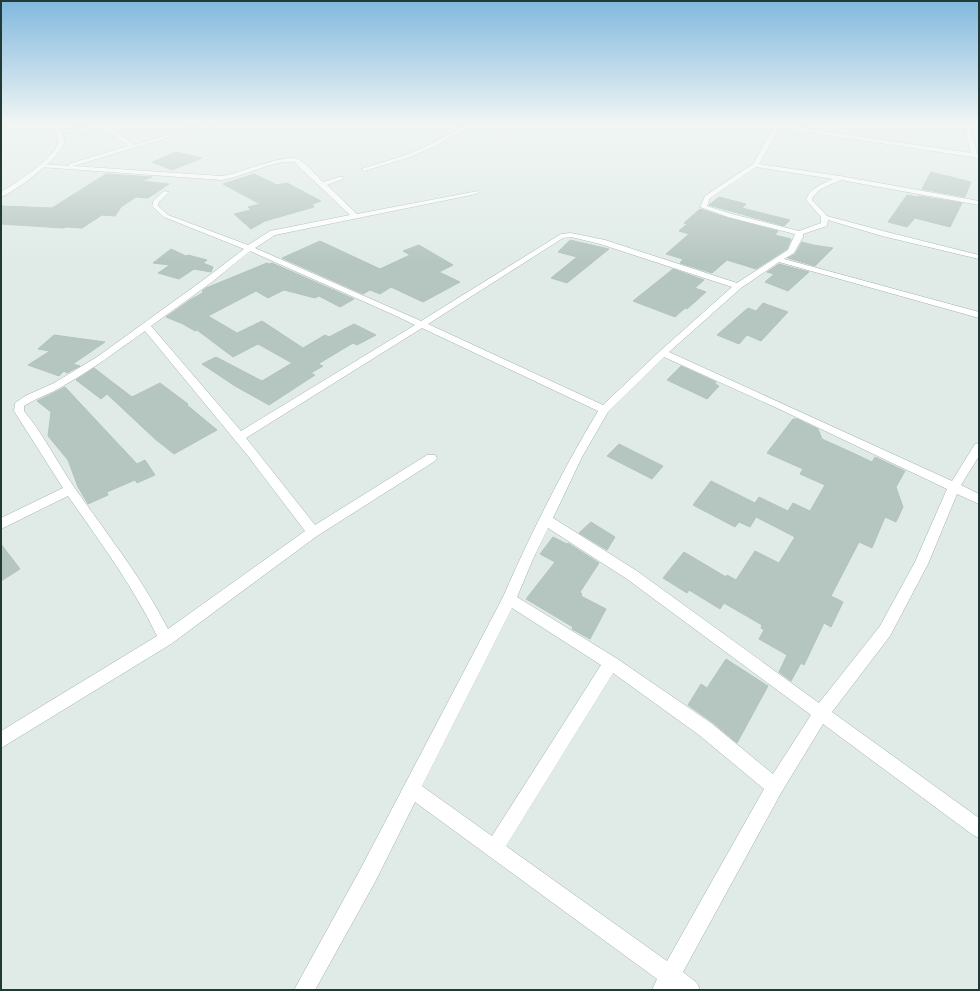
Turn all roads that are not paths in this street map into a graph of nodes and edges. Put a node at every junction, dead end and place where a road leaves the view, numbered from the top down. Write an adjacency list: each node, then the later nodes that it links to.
1 (36, 170): 12 (street)
2 (109, 170): 3 (street)
3 (252, 170)
4 (307, 170): 9 (street)
5 (746, 170): 16 (street)
6 (789, 170): 8 (street)
7 (341, 178): 9 (street)
8 (840, 178): 13 (street); 15 (street)
9 (322, 185): 14 (street)
10 (166, 192): 17 (street)
11 (476, 192): 14 (street)
12 (1, 194)
13 (979, 203)
14 (355, 216): 17 (street)
15 (825, 217): 16 (street); 18 (street)
16 (799, 233): 19 (street)
17 (249, 248): 22 (street); 23 (street)
18 (979, 257)
19 (779, 260): 20 (street); 21 (street)
20 (738, 286): 22 (street); 24 (street)
21 (979, 315)
22 (422, 325): 25 (street); 26 (street)
23 (146, 326): 26 (street); 30 (street)
24 (663, 353): 25 (street); 29 (street)
25 (604, 410): 32 (street)
26 (239, 437): 34 (street)
27 (979, 447): 29 (street)
28 (432, 458): 34 (street)
29 (954, 487): 31 (street); 38 (street)
30 (70, 490): 33 (street); 36 (street)
31 (979, 499)
32 (546, 520): 35 (street); 38 (street)
33 (1, 524)
34 (314, 532): 36 (street)
35 (509, 599): 37 (street); 41 (street)
36 (166, 639): 39 (street)
37 (611, 663): 40 (street); 43 (street)
38 (821, 713): 40 (street); 42 (street)
39 (1, 740)
40 (775, 787): 44 (street)
41 (412, 789): 43 (street); 45 (street)
42 (979, 829)
43 (494, 849): 44 (street)
44 (666, 983): 46 (street)
45 (304, 990)
46 (690, 990)

